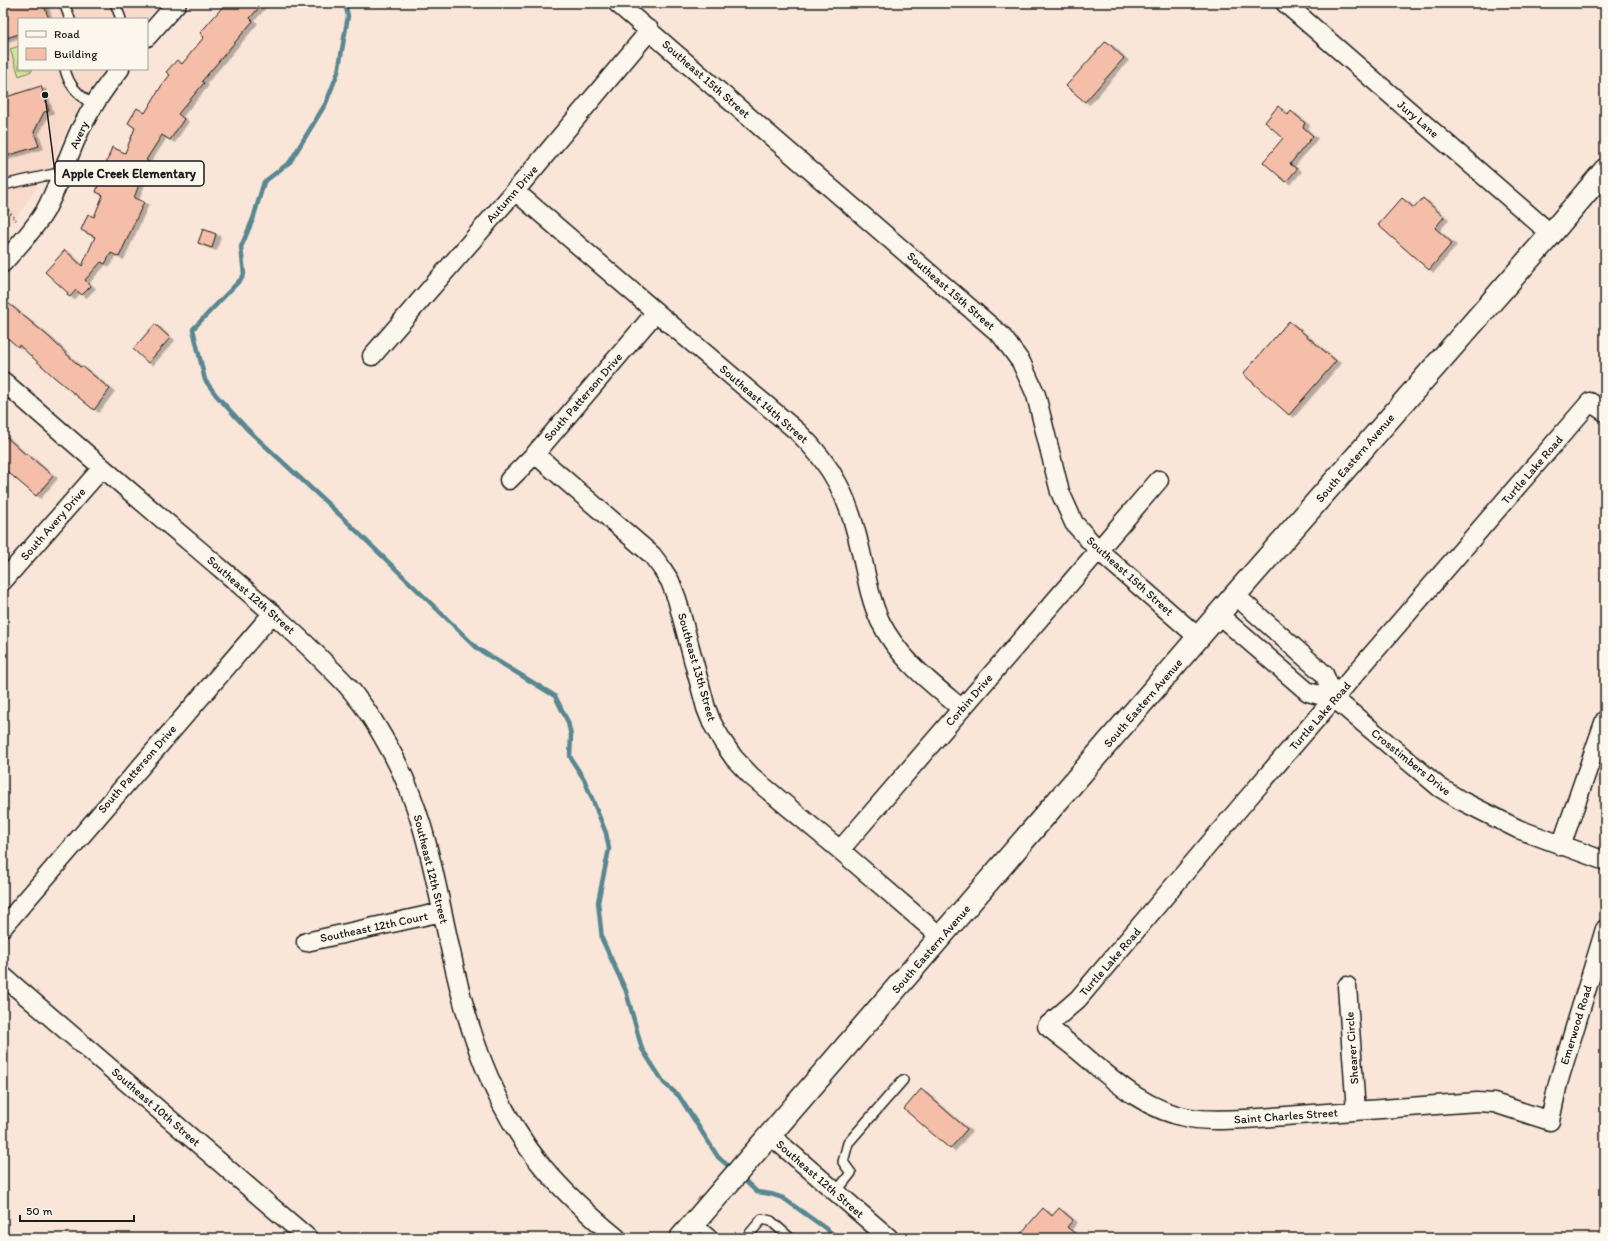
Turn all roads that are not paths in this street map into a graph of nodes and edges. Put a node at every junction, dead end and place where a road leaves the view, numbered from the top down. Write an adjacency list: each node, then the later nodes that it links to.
1 (64, 3): 6 (lane)
2 (115, 3): 7 (lane)
3 (177, 3): 9 (street)
4 (617, 3): 8 (street, Southeast 15th Street)
5 (1285, 3): 17 (street, Jury Lane)
6 (70, 18)
7 (121, 18)
8 (650, 30): 16 (street, Autumn Drive); 27 (street, Southeast 15th Street)
9 (148, 36)
10 (65, 70): 12 (lane)
11 (119, 70): 12 (street, Avery)
12 (93, 106): 14 (street, Avery)
13 (1605, 170): 17 (main road, South Eastern Avenue)
14 (63, 172): 15 (lane); 18 (street, Avery)
15 (3, 185)
16 (516, 191): 19 (street, Southeast 14th Street); 20 (street, Autumn Drive)
17 (1551, 234): 29 (main road, South Eastern Avenue)
18 (3, 263)
19 (656, 312): 23 (street, South Patterson Drive); 34 (street, Southeast 14th Street)
20 (372, 356)
21 (3, 382): 24 (street, Southeast 12th Street)
22 (1598, 407): 33 (street, Turtle Lake Road)
23 (535, 454): 25 (street, South Patterson Drive); 37 (street, Southeast 13th Street)
24 (102, 468): 28 (street, South Avery Drive); 30 (street, Southeast 12th Street)
25 (509, 480)
26 (1159, 480): 27 (street, Corbin Drive)
27 (1098, 550): 32 (street, Southeast 15th Street); 34 (street, Corbin Drive)
28 (3, 581)
29 (1235, 596): 31 (main road, South Eastern Avenue); 33 (street, Crosstimbers Drive)
30 (273, 613): 39 (street, Southeast 12th Street); 40 (street, South Patterson Drive)
31 (1219, 615): 32 (main road, South Eastern Avenue); 33 (street, Crosstimbers Drive)
32 (1199, 638): 42 (main road, South Eastern Avenue)
33 (1335, 699): 36 (street, Crosstimbers Drive); 46 (street, Turtle Lake Road)
34 (962, 709): 37 (street, Corbin Drive)
35 (1605, 720): 36 (street)
36 (1560, 846): 38 (street, Crosstimbers Drive)
37 (840, 850): 42 (street, Southeast 13th Street)
38 (1605, 861)
39 (442, 912): 43 (street, Southeast 12th Court); 54 (street, Southeast 12th Street)
40 (3, 927)
41 (1605, 929): 49 (street, Emerwood Road)
42 (941, 937): 50 (main road, South Eastern Avenue)
43 (306, 942)
44 (3, 976): 53 (street, Southeast 10th Street)
45 (1347, 986): 48 (street, Shearer Circle)
46 (1047, 1026): 48 (street, Saint Charles Street)
47 (903, 1080): 51 (lane)
48 (1356, 1111): 49 (street, Saint Charles Street)
49 (1550, 1121)
50 (770, 1135): 51 (street, Southeast 12th Street); 52 (main road, South Eastern Avenue)
51 (836, 1192): 59 (street, Southeast 12th Street)
52 (695, 1222): 55 (main road, South Eastern Avenue); 56 (lane)
53 (308, 1238)
54 (617, 1238)
55 (681, 1238)
56 (715, 1238)
57 (746, 1238): 58 (lane)
58 (790, 1238)
59 (889, 1238)

